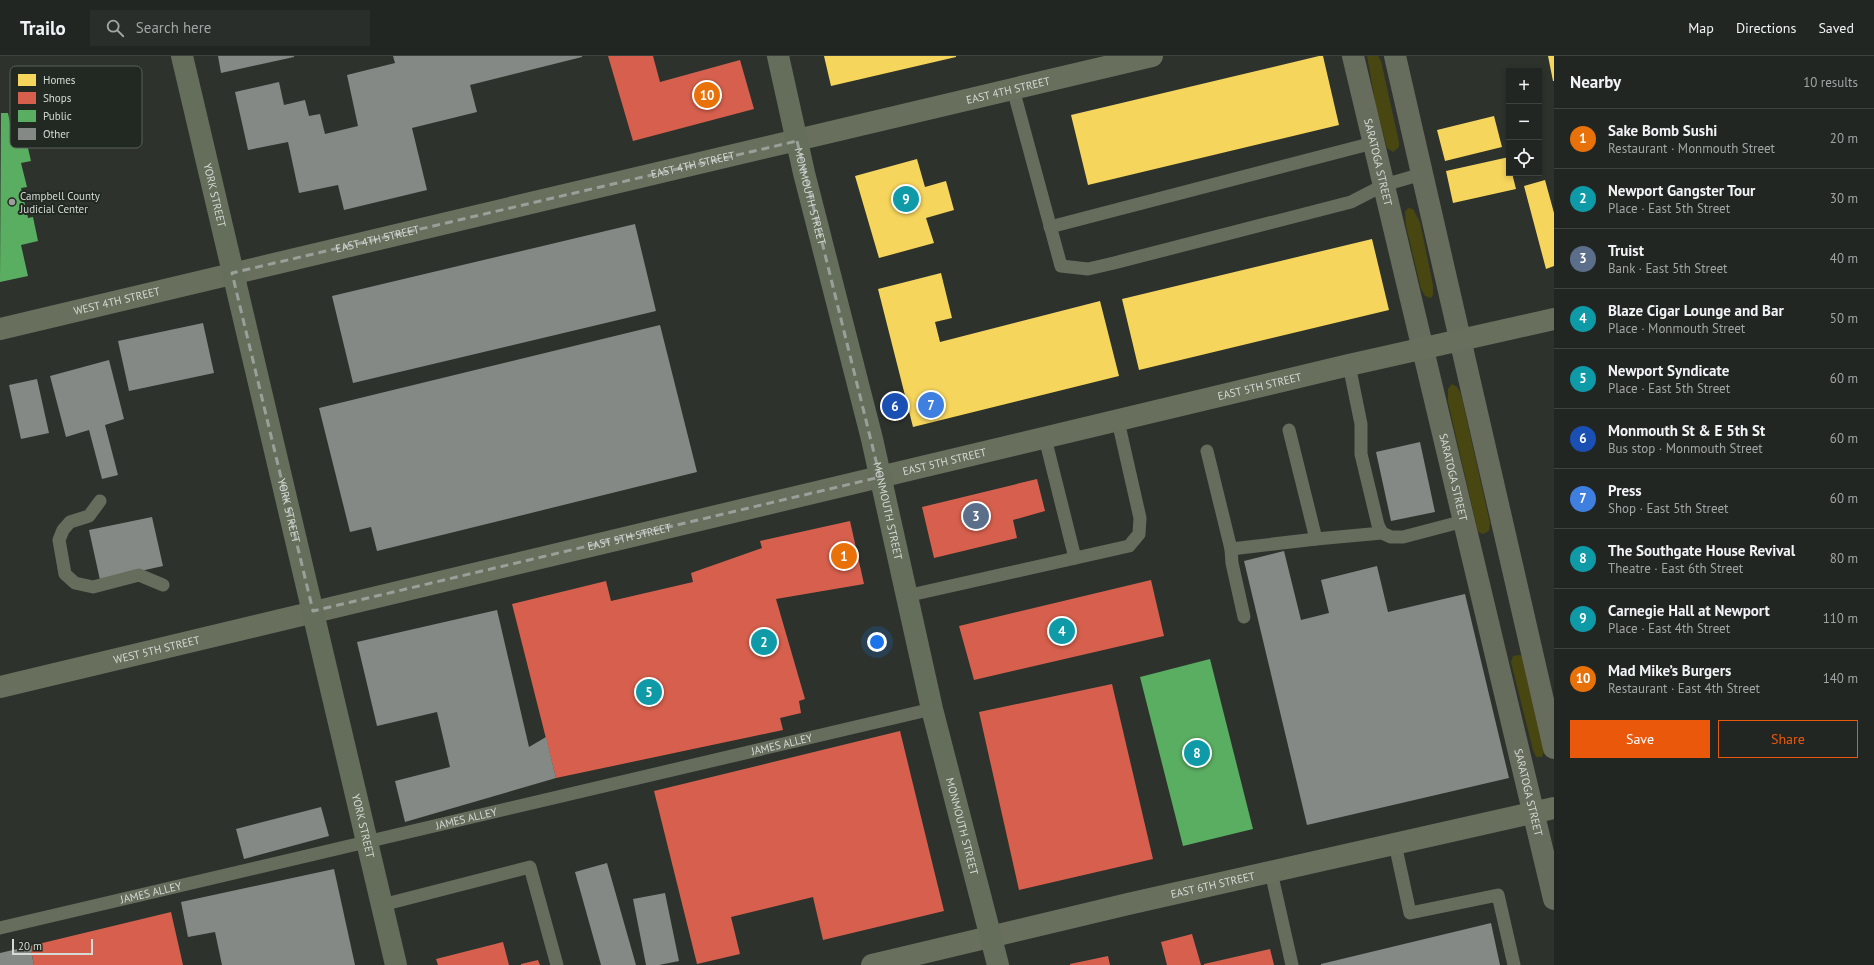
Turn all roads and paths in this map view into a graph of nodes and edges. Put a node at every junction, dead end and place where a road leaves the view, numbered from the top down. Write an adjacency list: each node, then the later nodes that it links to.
1 (182, 56): 12 (main road, YORK STREET)
2 (778, 56): 7 (main road, MONMOUTH STREET)
3 (1152, 56): 6 (street, EAST 4TH STREET)
4 (1353, 56): 8 (street, SARATOGA STREET)
5 (1395, 56): 9 (street)
6 (1013, 89): 7 (street, EAST 4TH STREET); 11 (lane)
7 (797, 141): 12 (street, EAST 4TH STREET); 22 (main road, MONMOUTH STREET)
8 (1373, 143): 10 (street, SARATOGA STREET); 11 (lane)
9 (1422, 174): 10 (lane); 15 (street)
10 (1384, 185): 11 (lane); 16 (street, SARATOGA STREET)
11 (1050, 227)
12 (232, 272): 14 (street, WEST 4TH STREET); 31 (main road, YORK STREET)
13 (1554, 319): 15 (street, EAST 5TH STREET)
14 (0, 329)
15 (1461, 341): 16 (street, EAST 5TH STREET); 35 (street)
16 (1422, 349): 17 (street, EAST 5TH STREET); 24 (street, SARATOGA STREET)
17 (1349, 365): 18 (street, EAST 5TH STREET); 25 (lane)
18 (1118, 421): 20 (street, EAST 5TH STREET); 28 (lane)
19 (1288, 430): 26 (lane)
20 (1045, 438): 22 (street, EAST 5TH STREET); 28 (lane)
21 (1207, 452): 27 (lane)
22 (880, 477): 30 (main road, MONMOUTH STREET); 31 (street, EAST 5TH STREET)
23 (100, 501): 29 (lane)
24 (1464, 521): 25 (lane); 36 (street, SARATOGA STREET)
25 (1382, 533): 26 (lane)
26 (1316, 539): 27 (lane)
27 (1231, 549): 32 (lane)
28 (1075, 558): 30 (lane)
29 (163, 585)
30 (906, 596): 34 (main road, MONMOUTH STREET)
31 (313, 611): 33 (street, WEST 5TH STREET); 37 (main road, YORK STREET)
32 (1244, 617)
33 (0, 687)
34 (932, 709): 37 (lane, JAMES ALLEY); 43 (main road, MONMOUTH STREET)
35 (1554, 748)
36 (1544, 810): 38 (street, EAST 6TH STREET); 40 (street, SARATOGA STREET)
37 (367, 841): 41 (main road, YORK STREET); 42 (lane, JAMES ALLEY)
38 (1395, 844): 39 (street, EAST 6TH STREET); 49 (lane)
39 (1271, 872): 43 (street, EAST 6TH STREET); 48 (lane)
40 (1554, 899)
41 (382, 905): 44 (main road, YORK STREET); 45 (lane)
42 (0, 928)
43 (992, 936): 46 (street, EAST 6TH STREET); 47 (main road, MONMOUTH STREET)
44 (396, 965)
45 (557, 965)
46 (872, 965)
47 (998, 965)
48 (1292, 965)
49 (1514, 965)

